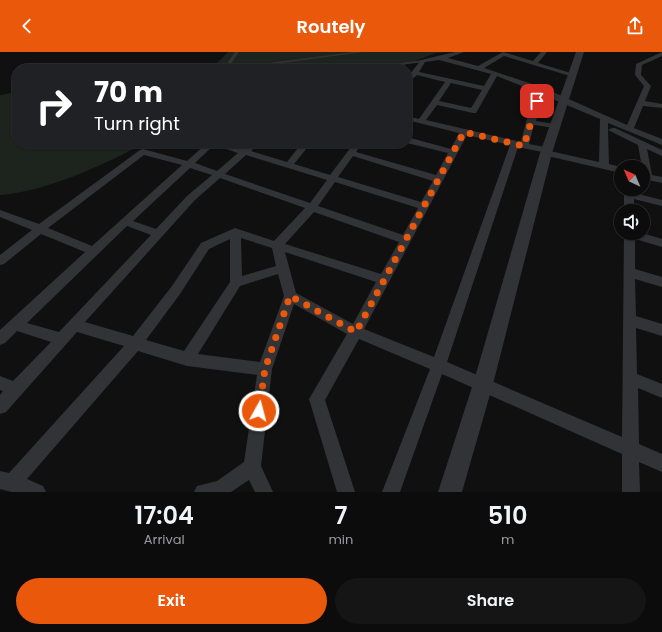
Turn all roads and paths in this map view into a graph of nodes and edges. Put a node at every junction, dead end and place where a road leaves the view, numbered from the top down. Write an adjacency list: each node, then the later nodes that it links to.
1 (237, 52): 9 (lane)
2 (361, 52): 10 (lane)
3 (461, 52): 7 (street)
4 (544, 52): 12 (street)
5 (580, 52): 17 (street)
6 (662, 54): 23 (street)
7 (439, 58): 8 (street); 13 (street)
8 (423, 61): 11 (lane); 14 (street)
9 (230, 64)
10 (268, 64)
11 (399, 64)
12 (534, 64): 13 (street); 17 (street)
13 (479, 68): 15 (street)
14 (415, 73): 16 (street); 18 (street)
15 (495, 73): 19 (street); 20 (street)
16 (412, 76)
17 (572, 76): 21 (street)
18 (449, 81): 19 (street); 22 (street)
19 (486, 89): 22 (street)
20 (540, 90): 21 (street); 27 (street)
21 (563, 100): 28 (street); 29 (street)
22 (435, 102): 26 (street)
23 (641, 103): 24 (street); 30 (street)
24 (662, 106)
25 (412, 119): 26 (street)
26 (421, 121): 31 (street)
27 (530, 122): 29 (street); 35 (street)
28 (604, 123): 30 (street); 34 (street); 50 (street)
29 (555, 126): 41 (street)
30 (629, 129): 33 (street)
31 (464, 132): 35 (street); 43 (street)
32 (412, 141): 43 (street)
33 (662, 142)
34 (642, 144): 44 (street); 45 (street)
35 (519, 145): 41 (street); 88 (street)
36 (208, 148): 48 (street)
37 (231, 148): 42 (street)
38 (249, 148): 42 (street)
39 (303, 148): 49 (street)
40 (355, 148): 54 (street); 55 (street)
41 (546, 151): 50 (street); 92 (street)
42 (245, 152): 49 (street); 52 (street)
43 (453, 152): 55 (street)
44 (662, 153)
45 (645, 154): 46 (street); 47 (street)
46 (662, 158)
47 (645, 160)
48 (188, 164): 52 (street); 62 (street); 63 (street)
49 (288, 166): 54 (street)
50 (604, 166): 51 (street)
51 (614, 168)
52 (217, 176): 59 (street); 65 (street)
53 (650, 177): 56 (street)
54 (332, 179): 59 (street); 60 (street)
55 (438, 179): 60 (street)
56 (662, 180)
57 (642, 196): 58 (street)
58 (662, 203)
59 (312, 206): 67 (street); 70 (street)
60 (424, 206): 67 (street)
61 (0, 213): 63 (street)
62 (125, 222): 65 (street); 71 (street)
63 (40, 229): 71 (street); 72 (street)
64 (235, 232): 70 (street); 77 (street); 86 (street)
65 (158, 233): 81 (street)
66 (650, 239): 69 (street)
67 (406, 240): 75 (street)
68 (629, 240): 74 (street)
69 (662, 242)
70 (277, 245): 73 (street); 75 (street)
71 (94, 251): 80 (street)
72 (0, 261)
73 (283, 268): 77 (street); 78 (street)
74 (629, 272): 76 (street); 79 (street)
75 (384, 280): 83 (street)
76 (662, 282)
77 (236, 283): 87 (street)
78 (290, 296): 83 (street); 89 (street)
79 (630, 320): 82 (street); 90 (street)
80 (15, 325): 84 (street); 85 (street)
81 (74, 325): 85 (street); 86 (street)
82 (662, 330)
83 (356, 332): 88 (street); 103 (street)
84 (0, 339)
85 (62, 339): 93 (street)
86 (135, 344): 87 (street); 99 (street)
87 (187, 359): 89 (street)
88 (438, 366): 92 (street); 104 (street)
89 (265, 369): 98 (street)
90 (630, 378): 94 (street); 96 (street)
91 (0, 383): 93 (street)
92 (483, 384): 96 (street); 105 (street)
93 (16, 388): 95 (street)
94 (662, 391)
95 (0, 406)
96 (630, 449): 97 (street); 106 (street)
97 (662, 463)
98 (252, 467): 101 (street); 102 (street)
99 (6, 482): 100 (street)
100 (37, 492)
101 (203, 492)
102 (264, 492)
103 (346, 492)
104 (391, 492)
105 (450, 492)
106 (631, 492)

